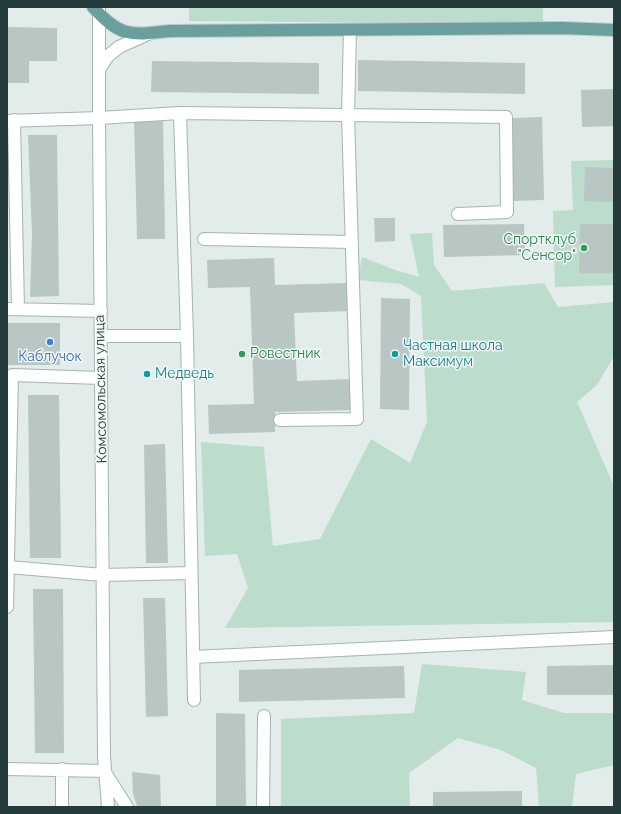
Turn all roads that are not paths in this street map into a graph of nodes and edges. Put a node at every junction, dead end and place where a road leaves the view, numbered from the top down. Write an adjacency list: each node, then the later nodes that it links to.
1 (97, 10): 4 (main road); 5 (street, Комсомольская улица)
2 (350, 30): 3 (main road); 4 (main road); 7 (street)
3 (614, 30)
4 (151, 33): 5 (street)
5 (100, 68): 8 (street, Комсомольская улица)
6 (180, 113): 7 (street); 8 (street); 16 (street)
7 (348, 115): 10 (street); 12 (street)
8 (99, 118): 9 (street); 14 (street, Комсомольская улица)
9 (11, 120): 13 (street)
10 (458, 214)
11 (204, 239): 12 (street)
12 (351, 242): 19 (street)
13 (12, 309): 14 (street)
14 (101, 311): 15 (street, Комсомольская улица)
15 (101, 336): 16 (street); 18 (street, Комсомольская улица)
16 (187, 336): 21 (street)
17 (9, 375): 18 (street); 20 (street)
18 (101, 378): 22 (street, Комсомольская улица)
19 (280, 420)
20 (8, 568): 22 (street); 23 (street)
21 (191, 573): 22 (street); 25 (street)
22 (103, 575): 30 (street, Комсомольская улица)
23 (7, 607)
24 (614, 637): 25 (street)
25 (193, 657): 26 (street)
26 (194, 700)
27 (264, 716): 34 (street)
28 (7, 769): 29 (street)
29 (62, 769): 30 (street); 31 (street)
30 (105, 771): 32 (street, Комсомольская улица); 33 (street)
31 (62, 807)
32 (108, 807)
33 (127, 807)
34 (263, 807)

